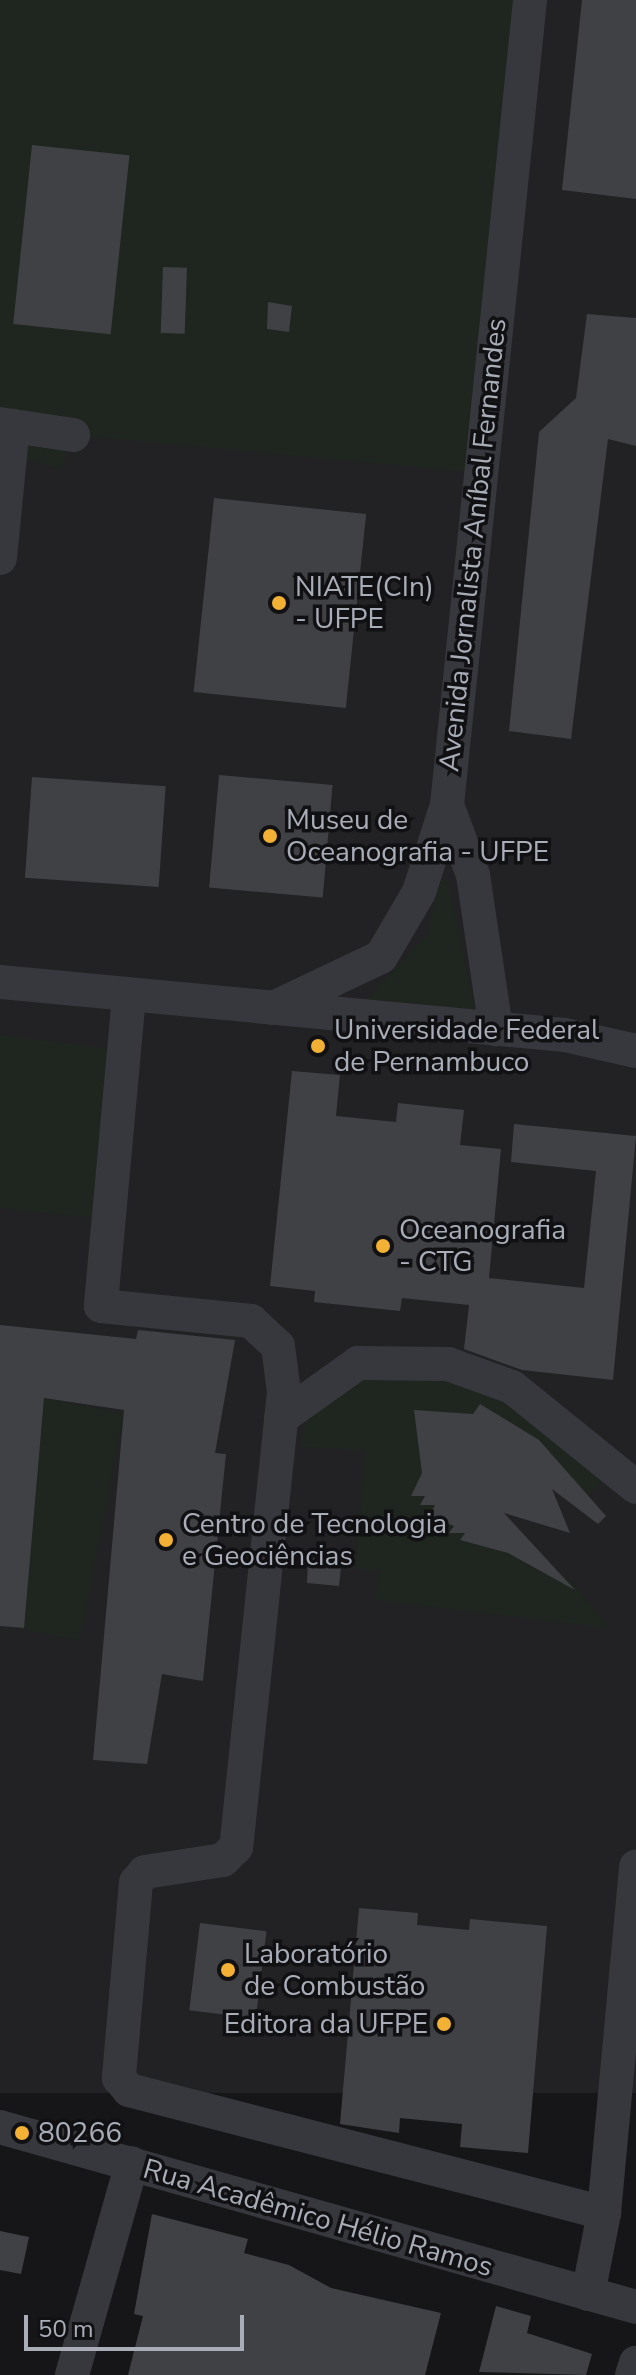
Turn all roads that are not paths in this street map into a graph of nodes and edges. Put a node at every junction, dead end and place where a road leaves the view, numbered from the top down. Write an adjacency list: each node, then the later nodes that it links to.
1 (530, 0): 5 (street, Avenida Jornalista Aníbal Fernandes)
2 (7, 425): 3 (street); 4 (street)
3 (73, 435)
4 (0, 558)
5 (447, 805): 8 (street, Avenida Jornalista Aníbal Fernandes); 9 (street)
6 (0, 982): 7 (street)
7 (129, 996): 8 (street); 11 (street)
8 (273, 1008): 9 (street)
9 (496, 1029): 10 (street)
10 (636, 1051)
11 (281, 1418): 12 (street); 16 (street)
12 (636, 1487)
13 (636, 1866): 16 (street)
14 (0, 2127): 15 (street, Rua Acadêmico Hélio Ramos)
15 (132, 2163): 17 (street, Rua Acadêmico Hélio Ramos); 20 (street)
16 (604, 2213): 17 (street)
17 (588, 2294): 18 (street, Rua Acadêmico Hélio Ramos)
18 (636, 2307)
19 (636, 2363): 21 (street)
20 (72, 2375)
21 (632, 2375)

